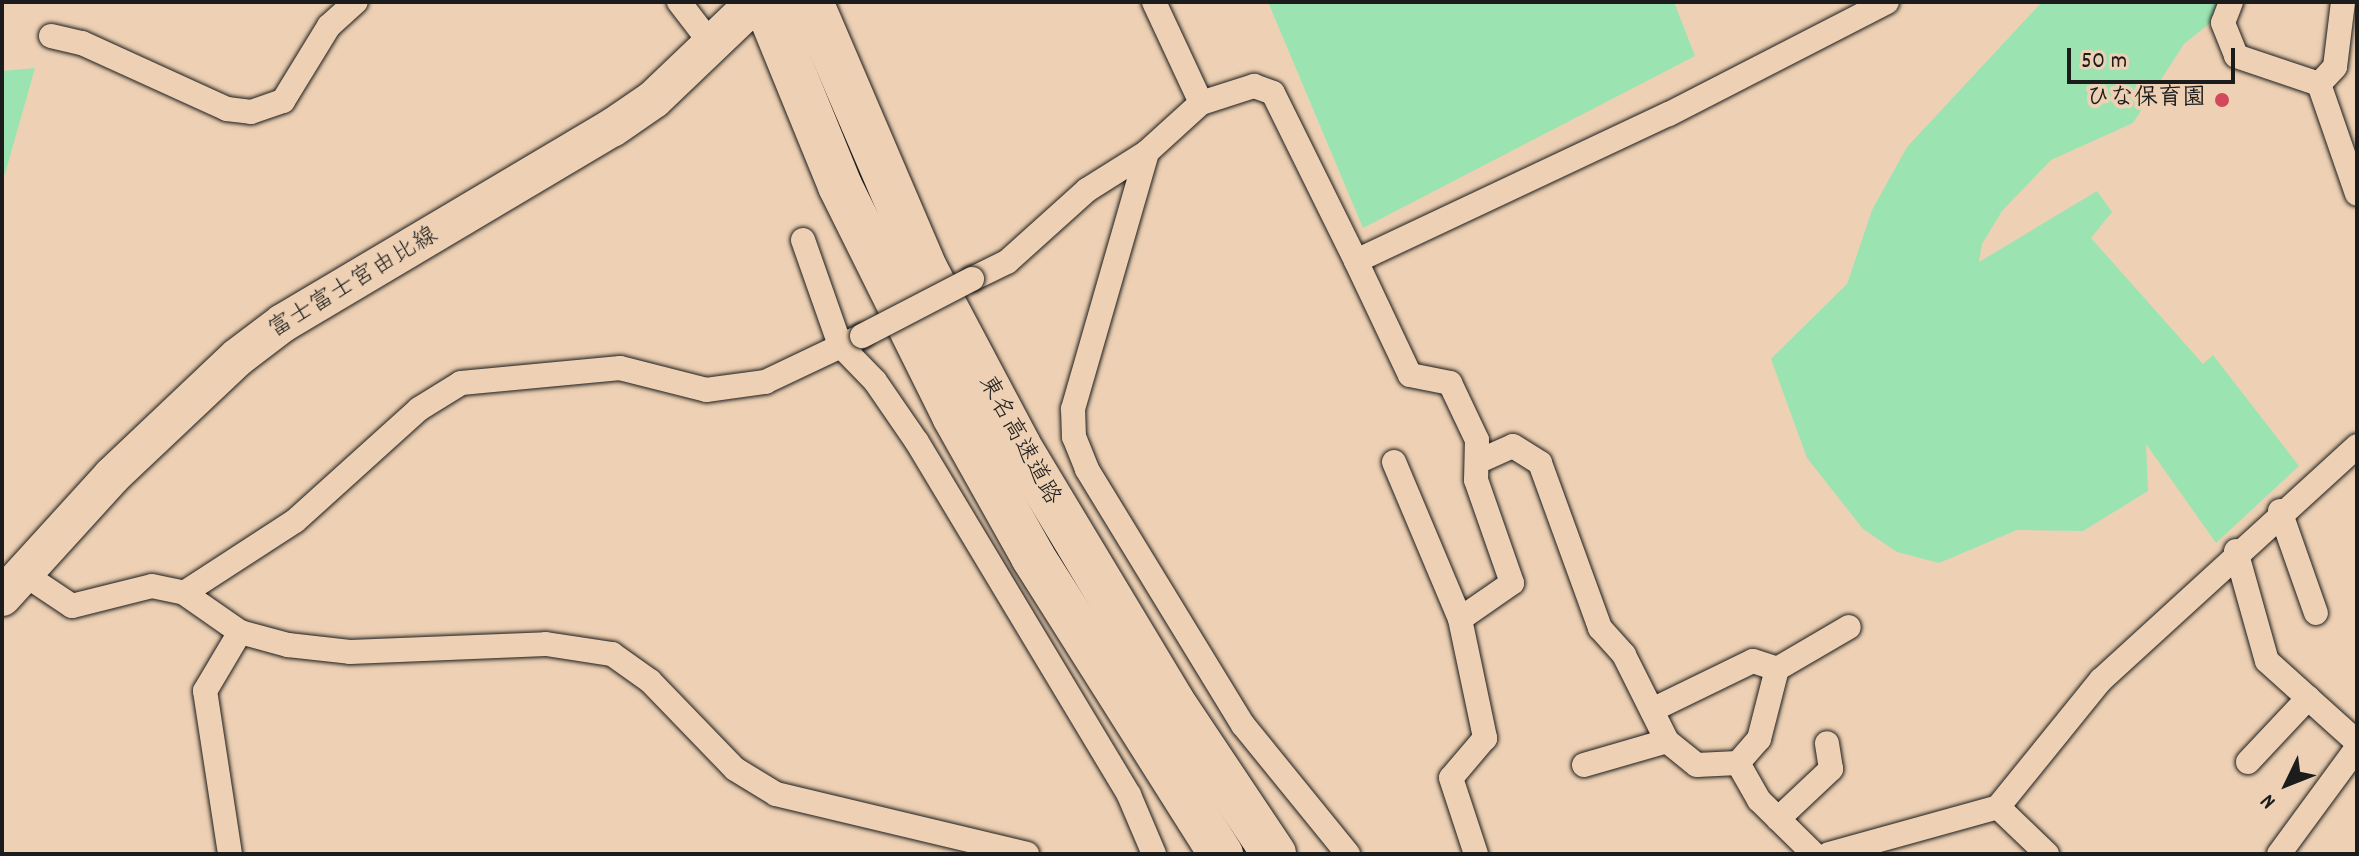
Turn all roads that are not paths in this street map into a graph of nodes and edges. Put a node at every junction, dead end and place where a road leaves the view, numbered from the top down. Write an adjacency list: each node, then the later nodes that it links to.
1 (356, 2): 9 (street)
2 (679, 2): 10 (street)
3 (811, 2): 46 (highway, 東名高速道路)
4 (1154, 2): 13 (street)
5 (1887, 2): 17 (street)
6 (2231, 2): 12 (street)
7 (2343, 2): 12 (street)
8 (754, 8): 10 (main road, 富士富士宮由比線); 45 (highway, 東名高速道路)
9 (51, 36)
10 (713, 46): 24 (main road, 富士富士宮由比線)
11 (2357, 46): 12 (street)
12 (2327, 75): 15 (street)
13 (1201, 103): 14 (street); 17 (street)
14 (1147, 152): 18 (street, bridge); 47 (street)
15 (2357, 194)
16 (803, 240): 18 (street)
17 (1356, 261): 21 (street)
18 (851, 340): 25 (street); 44 (street)
19 (2357, 446): 22 (street)
20 (1394, 462): 27 (street)
21 (1477, 462): 27 (street); 32 (street)
22 (2280, 511): 23 (street); 26 (street)
23 (2236, 551): 31 (street); 39 (street)
24 (14, 587): 25 (street)
25 (184, 593): 29 (street)
26 (2316, 613)
27 (1460, 619): 48 (street)
28 (1849, 627): 30 (street)
29 (240, 632): 42 (street); 43 (street)
30 (1777, 669): 32 (street); 37 (street)
31 (2308, 698): 35 (street); 36 (street)
32 (1652, 710): 33 (street)
33 (1667, 741): 37 (street); 38 (street)
34 (1827, 743): 40 (street)
35 (2357, 745): 41 (street)
36 (2248, 762)
37 (1738, 763): 40 (street)
38 (1584, 765)
39 (1998, 807): 50 (street); 51 (street)
40 (1778, 819): 49 (street)
41 (2286, 851)
42 (230, 854)
43 (1027, 854)
44 (1154, 854)
45 (1221, 854)
46 (1274, 854)
47 (1348, 854)
48 (1476, 854)
49 (1814, 854)
50 (1829, 854)
51 (2047, 854)

